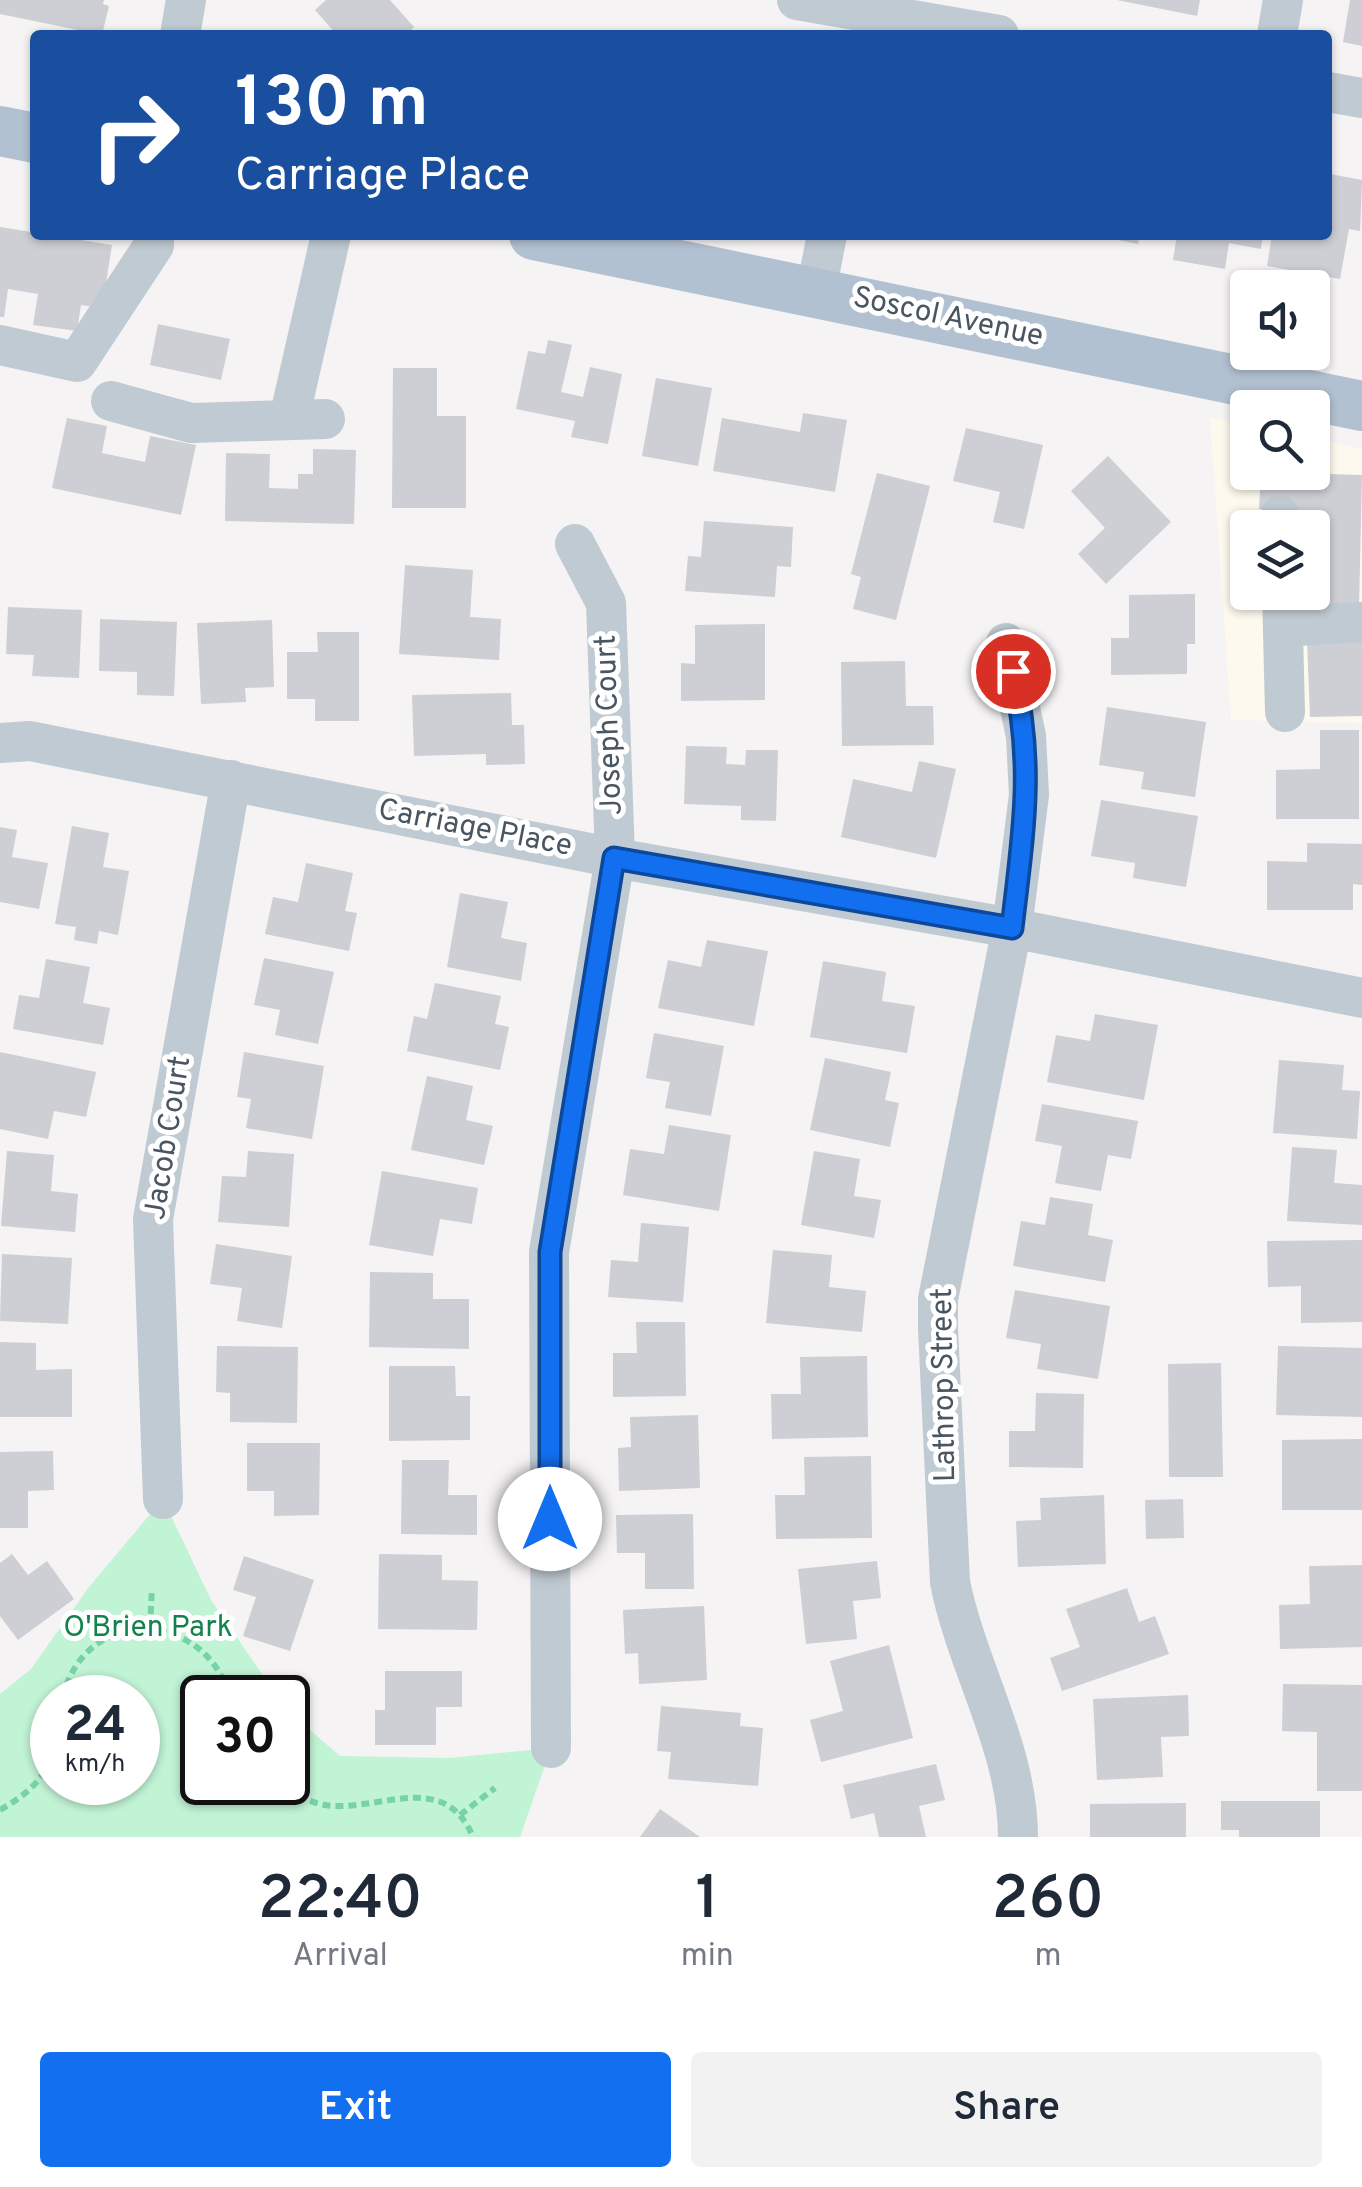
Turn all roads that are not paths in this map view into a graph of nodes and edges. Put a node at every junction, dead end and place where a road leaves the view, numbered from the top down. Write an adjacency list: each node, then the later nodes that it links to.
1 (186, 0): 5 (street)
2 (798, 0): 4 (street)
3 (1283, 0): 7 (street)
4 (866, 16): 6 (street)
5 (181, 30)
6 (964, 30)
7 (1278, 30)
8 (1332, 93): 9 (street)
9 (1362, 98)
10 (0, 131): 11 (main road)
11 (30, 137)
12 (154, 240): 17 (street)
13 (330, 240): 18 (street)
14 (560, 240): 16 (main road, Soscol Avenue)
15 (825, 240): 16 (street)
16 (816, 290): 19 (main road, Soscol Avenue)
17 (0, 346)
18 (111, 401)
19 (1362, 406)
20 (576, 544): 27 (street, Joseph Court)
21 (1282, 610): 22 (street); 24 (street)
22 (1362, 622)
23 (1006, 643): 28 (street, Lathrop Street)
24 (1284, 712)
25 (0, 743): 26 (street, Carriage Place)
26 (231, 780): 27 (street, Carriage Place); 30 (street, Jacob Court)
27 (614, 858): 28 (street, Carriage Place); 31 (street, Joseph Court)
28 (1012, 928): 29 (street, Carriage Place); 32 (street, Lathrop Street)
29 (1362, 998)
30 (163, 1499)
31 (551, 1748)
32 (1018, 1837)

